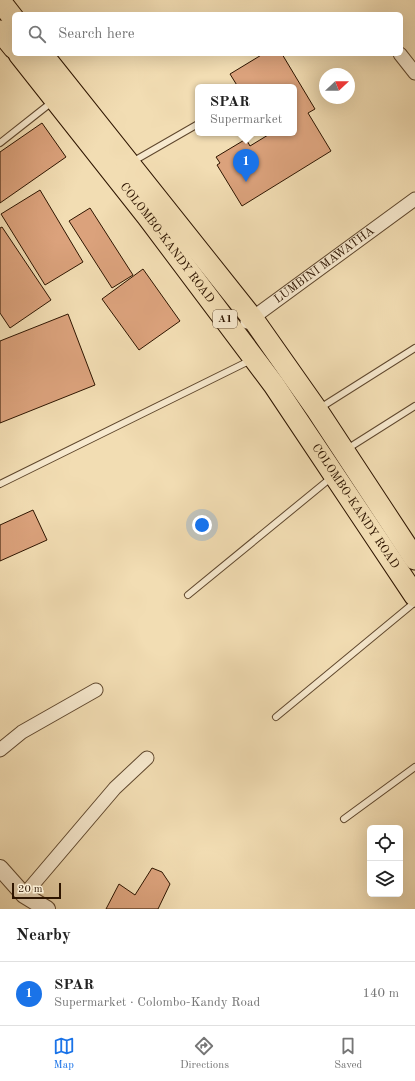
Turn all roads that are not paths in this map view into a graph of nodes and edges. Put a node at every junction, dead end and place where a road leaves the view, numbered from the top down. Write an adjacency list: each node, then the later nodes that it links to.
1 (0, 1): 2 (highway)
2 (12, 16)
3 (0, 31): 4 (highway)
4 (12, 46)
5 (21, 56): 9 (highway, COLOMBO-KANDY ROAD / A1)
6 (44, 56): 12 (highway, COLOMBO-KANDY ROAD / A1)
7 (402, 56): 8 (street)
8 (415, 73)
9 (55, 100): 11 (lane); 15 (highway, COLOMBO-KANDY ROAD / A1)
10 (195, 126): 12 (lane)
11 (0, 143)
12 (129, 164): 14 (highway, COLOMBO-KANDY ROAD / A1)
13 (415, 199): 14 (street, LUMBINI MAWATHA)
14 (252, 319): 15 (street, LUMBINI MAWATHA); 19 (highway, COLOMBO-KANDY ROAD / A1)
15 (235, 332): 17 (highway, COLOMBO-KANDY ROAD / A1)
16 (415, 348): 19 (lane)
17 (254, 358): 21 (highway, COLOMBO-KANDY ROAD / A1); 22 (lane)
18 (415, 406): 20 (lane)
19 (317, 410): 20 (highway, COLOMBO-KANDY ROAD / A1)
20 (344, 451): 23 (highway, COLOMBO-KANDY ROAD / A1)
21 (335, 474): 24 (lane); 25 (highway, COLOMBO-KANDY ROAD / A1)
22 (0, 484)
23 (415, 559)
24 (188, 595)
25 (415, 596)
26 (415, 602): 28 (lane)
27 (96, 690): 29 (street)
28 (276, 717)
29 (0, 750)
30 (147, 758): 34 (street)
31 (415, 767): 32 (lane)
32 (344, 819)
33 (0, 868): 34 (street)
34 (24, 895): 35 (street)
35 (47, 909)

